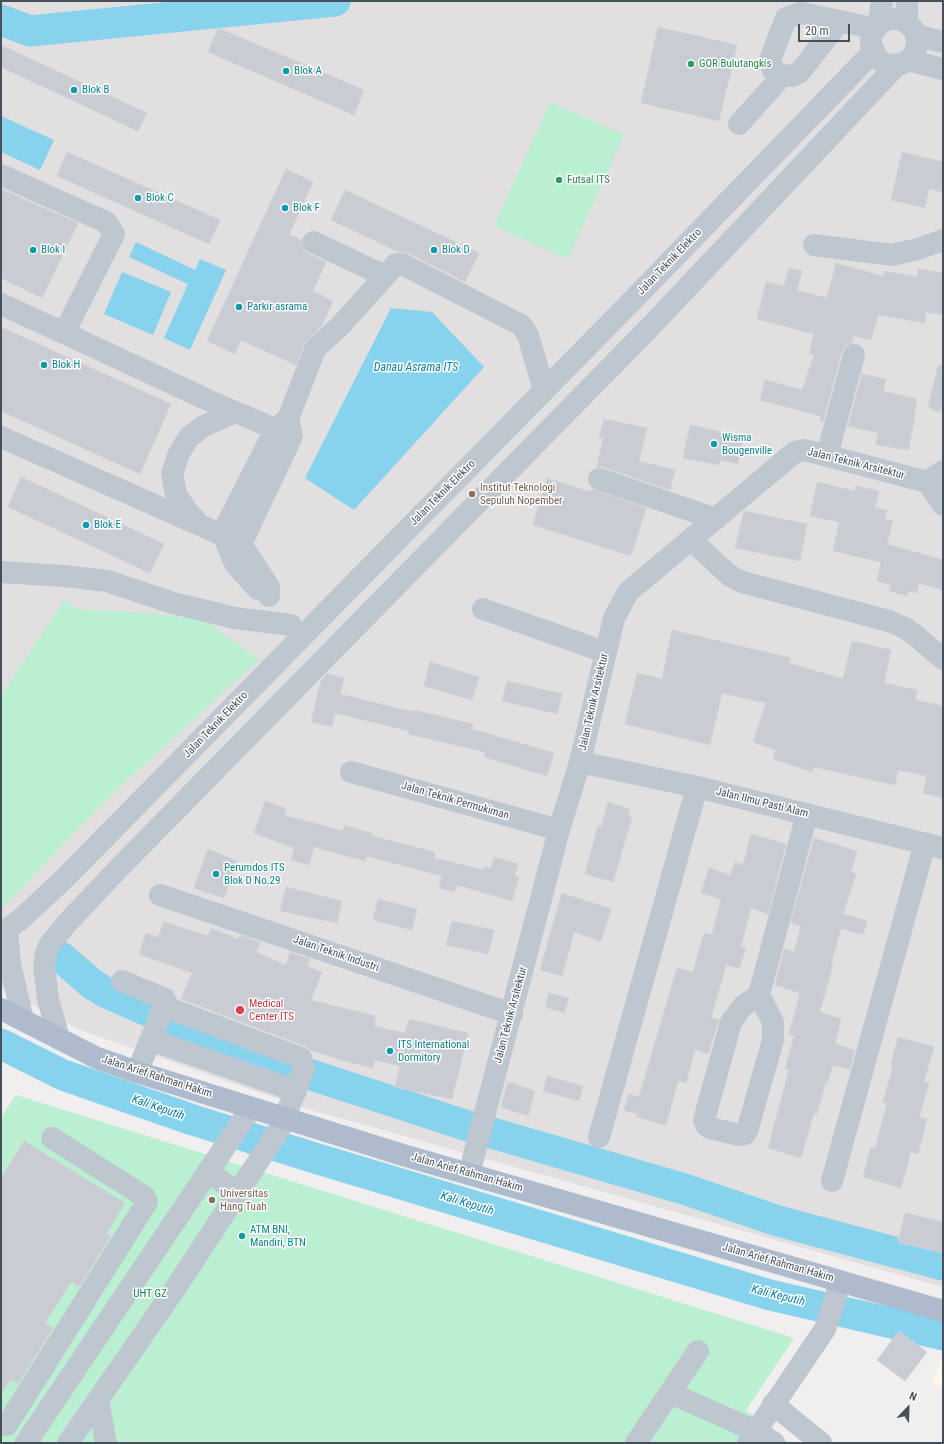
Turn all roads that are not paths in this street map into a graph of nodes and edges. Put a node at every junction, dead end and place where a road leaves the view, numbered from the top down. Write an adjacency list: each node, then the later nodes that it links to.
1 (882, 1): 4 (lane)
2 (907, 1): 5 (lane)
3 (840, 21): 4 (lane); 10 (lane); 10 (lane)
4 (877, 27): 5 (lane); 7 (lane)
5 (912, 29): 6 (lane); 8 (lane)
6 (943, 42)
7 (874, 51): 8 (lane); 18 (lane, Jalan Teknik Elektro)
8 (903, 62): 9 (lane); 19 (lane)
9 (943, 69)
10 (783, 75): 11 (lane)
11 (739, 124)
12 (1, 175): 20 (lane)
13 (943, 240): 15 (lane)
14 (313, 242): 16 (lane)
15 (814, 246)
16 (385, 276): 22 (lane); 24 (lane)
17 (1, 304): 20 (lane)
18 (629, 304): 19 (lane); 22 (lane, Jalan Teknik Elektro)
19 (651, 326): 42 (lane)
20 (64, 333): 23 (lane)
21 (854, 355): 26 (lane)
22 (544, 390): 36 (lane, Jalan Teknik Elektro)
23 (235, 412): 24 (lane); 31 (lane)
24 (285, 428): 32 (lane)
25 (1, 438): 31 (lane)
26 (827, 455): 27 (lane, Jalan Teknik Arsitektur); 30 (lane, Jalan Teknik Arsitektur)
27 (935, 476): 29 (lane)
28 (599, 479): 30 (lane)
29 (943, 505)
30 (716, 519): 33 (lane, Jalan Teknik Arsitektur)
31 (200, 526): 32 (lane)
32 (233, 540): 36 (lane)
33 (691, 540): 37 (lane, Jalan Teknik Arsitektur); 38 (lane)
34 (1, 572): 36 (lane)
35 (483, 609): 37 (lane)
36 (297, 632): 39 (lane, Jalan Teknik Elektro)
37 (605, 652): 40 (lane, Jalan Teknik Arsitektur)
38 (943, 660)
39 (180, 761): 42 (lane); 48 (lane, Jalan Teknik Elektro)
40 (580, 762): 43 (lane, Jalan Ilmu Pasti Alam); 45 (lane, Jalan Teknik Arsitektur)
41 (351, 772): 45 (lane, Jalan Teknik Permukiman)
42 (204, 783): 49 (lane)
43 (697, 787): 44 (lane, Jalan Ilmu Pasti Alam); 62 (lane)
44 (807, 814): 46 (lane, Jalan Ilmu Pasti Alam); 52 (lane)
45 (559, 830): 54 (lane, Jalan Teknik Arsitektur)
46 (934, 846): 66 (lane)
47 (160, 895): 54 (lane, Jalan Teknik Industri)
48 (4, 932): 50 (lane, Jalan Teknik Elektro)
49 (46, 953): 50 (lane); 57 (lane)
50 (6, 966): 55 (lane, Jalan Teknik Elektro)
51 (122, 981): 56 (lane)
52 (759, 995): 52 (lane)
53 (1, 1008): 55 (main road, Jalan Arief Rahman Hakim)
54 (512, 1014): 65 (lane, Jalan Teknik Arsitektur)
55 (23, 1020): 57 (main road, Jalan Arief Rahman Hakim)
56 (158, 1021): 58 (lane); 59 (lane); 59 (lane)
57 (60, 1039): 58 (main road, Jalan Arief Rahman Hakim)
58 (137, 1072): 60 (main road, Jalan Arief Rahman Hakim)
59 (300, 1080): 61 (lane)
60 (249, 1110): 61 (main road, Jalan Arief Rahman Hakim); 64 (lane)
61 (284, 1122): 65 (main road, Jalan Arief Rahman Hakim); 67 (lane)
62 (600, 1137)
63 (52, 1138): 74 (lane)
64 (208, 1171): 67 (lane); 76 (lane)
65 (469, 1174): 68 (main road, Jalan Arief Rahman Hakim)
66 (832, 1182)
67 (237, 1193): 72 (lane)
68 (837, 1290): 69 (main road, Jalan Arief Rahman Hakim); 73 (lane)
69 (943, 1311)
70 (698, 1351): 71 (lane)
71 (670, 1394): 75 (lane); 79 (lane)
72 (98, 1400): 77 (lane); 78 (lane)
73 (774, 1404): 75 (lane); 81 (lane)
74 (4, 1424): 76 (lane)
75 (752, 1437): 80 (lane)
76 (27, 1441)
77 (68, 1443)
78 (106, 1443)
79 (636, 1443)
80 (774, 1443)
81 (821, 1443)

